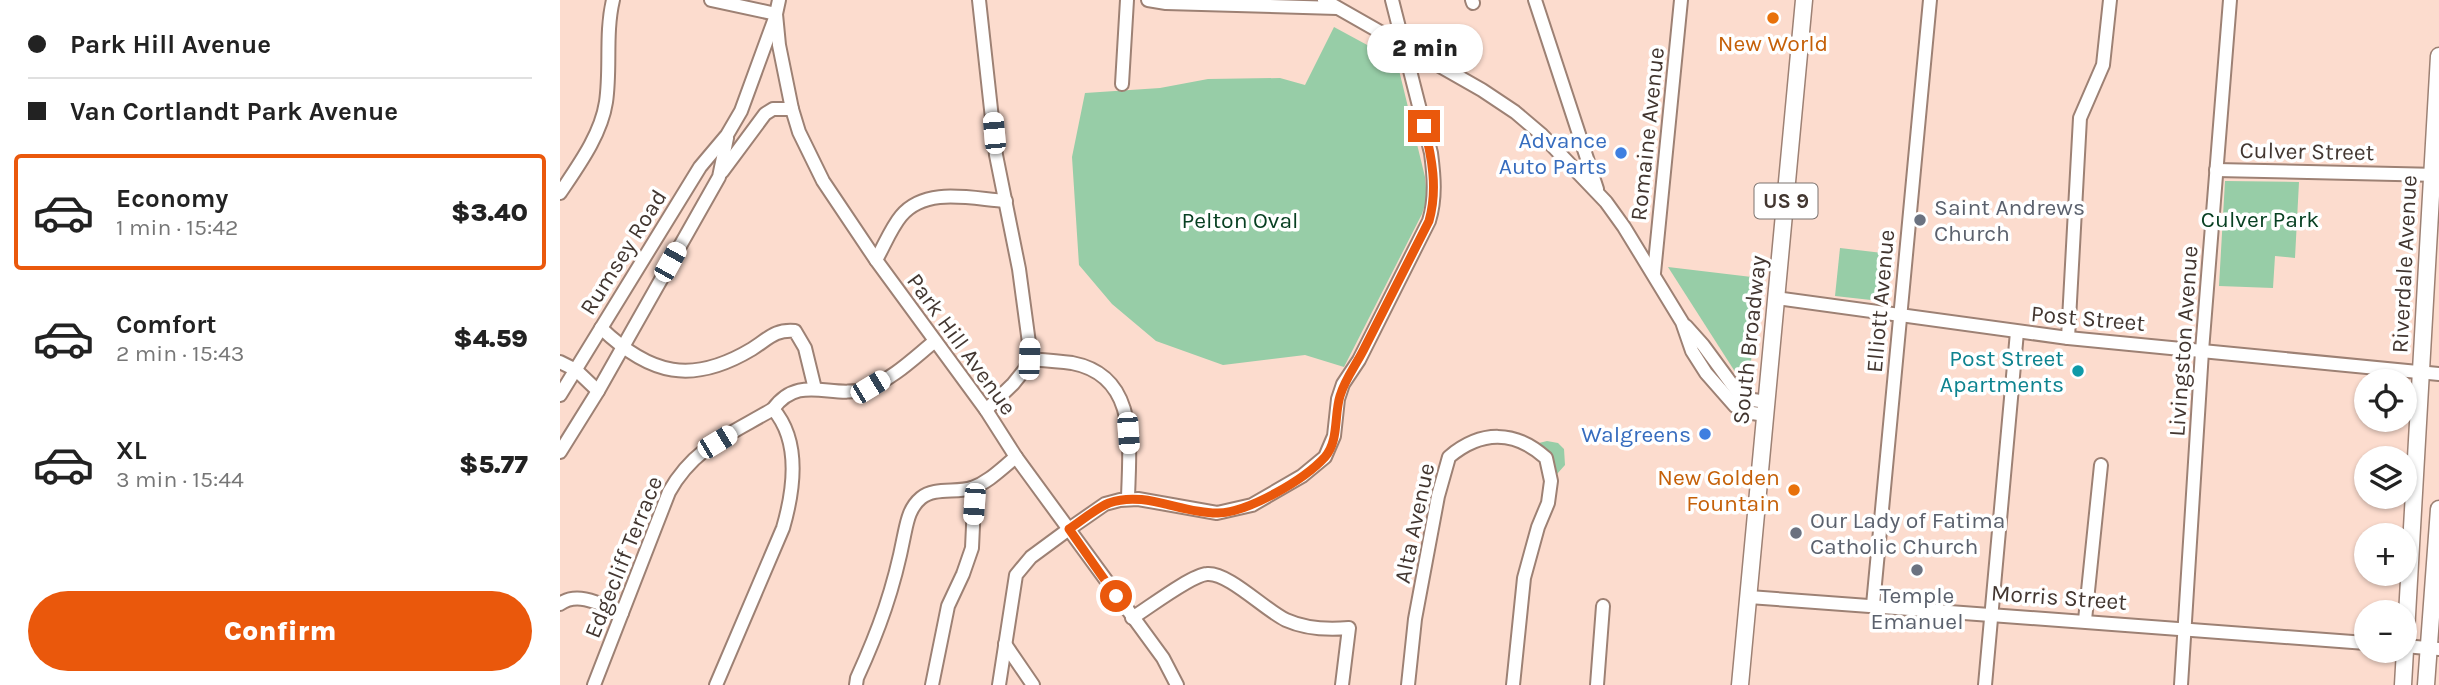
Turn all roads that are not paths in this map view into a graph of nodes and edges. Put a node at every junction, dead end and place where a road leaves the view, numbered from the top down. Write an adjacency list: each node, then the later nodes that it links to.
1 (613, 0): 25 (street)
2 (711, 0): 16 (street)
3 (779, 0): 16 (street, Park Hill Avenue)
4 (979, 0): 27 (street)
5 (1127, 0): 19 (street)
6 (1148, 0): 15 (street)
7 (1324, 0): 15 (street)
8 (1391, 0): 17 (street)
9 (1535, 0): 26 (street)
10 (1681, 0): 29 (street, Romaine Avenue)
11 (1804, 0): 30 (main road, South Broadway / US 9)
12 (1930, 0): 31 (street, Elliott Avenue)
13 (2110, 0): 34 (street)
14 (2230, 0): 22 (street, Livingston Avenue)
15 (1337, 8): 17 (street)
16 (776, 14): 20 (street, Park Hill Avenue); 21 (street, Rumsey Road)
17 (1404, 45): 26 (street); 53 (street)
18 (2439, 56): 23 (main road, Riverdale Avenue)
19 (1122, 84)
20 (792, 109): 24 (street); 28 (street, Park Hill Avenue)
21 (727, 135): 24 (street, Rumsey Road); 32 (street, Rumsey Road)
22 (2216, 170): 23 (street, Culver Street); 37 (street, Livingston Avenue)
23 (2435, 175): 41 (main road, Riverdale Avenue)
24 (719, 177): 36 (street, Rumsey Road)
25 (560, 193)
26 (1598, 193): 29 (street)
27 (1006, 201): 28 (street); 38 (street)
28 (876, 260): 35 (street, Park Hill Avenue)
29 (1654, 273): 47 (street)
30 (1776, 298): 31 (street, Post Street); 47 (main road, South Broadway / US 9)
31 (1900, 314): 33 (street, Post Street); 59 (street, Elliott Avenue)
32 (601, 328): 36 (street); 40 (street, Rumsey Road)
33 (2017, 332): 34 (street, Post Street); 62 (street)
34 (2068, 338): 37 (street, Post Street)
35 (935, 341): 43 (street, Edgecliff Terrace); 48 (street, Park Hill Avenue)
36 (622, 348): 43 (street); 44 (street, Rumsey Road)
37 (2202, 351): 41 (street, Post Street); 65 (street, Livingston Avenue)
38 (1029, 359): 48 (street); 53 (street)
39 (560, 362): 40 (street)
40 (576, 370): 44 (street); 45 (street, Rumsey Road)
41 (2420, 372): 42 (street, Post Street); 57 (main road, Riverdale Avenue)
42 (2439, 374)
43 (815, 389): 46 (street, Edgecliff Terrace)
44 (598, 391): 49 (street, Rumsey Road)
45 (560, 395)
46 (773, 408): 61 (street, Edgecliff Terrace); 71 (street)
47 (1765, 408): 56 (main road, South Broadway / US 9)
48 (986, 410): 50 (street, Park Hill Avenue)
49 (560, 452)
50 (1016, 457): 52 (street); 55 (street, Park Hill Avenue)
51 (2101, 465): 64 (street)
52 (972, 488): 72 (street); 73 (street)
53 (1128, 499): 55 (street)
54 (2439, 509): 68 (main road)
55 (1069, 529): 63 (street, Park Hill Avenue); 67 (street)
56 (1749, 597): 59 (street, Morris Street); 81 (main road, South Broadway / US 9)
57 (2408, 600)
58 (560, 604): 61 (street)
59 (1873, 605): 62 (street, Morris Street)
60 (1603, 606): 80 (street)
61 (622, 613): 70 (street, Edgecliff Terrace)
62 (1992, 614): 64 (street, Morris Street); 82 (street)
63 (1132, 618): 76 (street, Park Hill Avenue); 77 (street)
64 (2085, 620): 65 (street, Morris Street)
65 (2185, 628): 66 (street, Morris Street); 83 (street, Livingston Avenue)
66 (2354, 642)
67 (1005, 644): 74 (street); 75 (street)
68 (2434, 649): 85 (main road)
69 (2404, 663): 84 (main road, Riverdale Avenue)
70 (594, 685)
71 (716, 685)
72 (856, 685)
73 (932, 685)
74 (999, 685)
75 (1033, 685)
76 (1177, 685)
77 (1342, 685)
78 (1408, 685): 79 (street, Alta Avenue)
79 (1513, 685)
80 (1597, 685)
81 (1740, 685)
82 (1984, 685)
83 (2181, 685)
84 (2403, 685)
85 (2426, 685)

